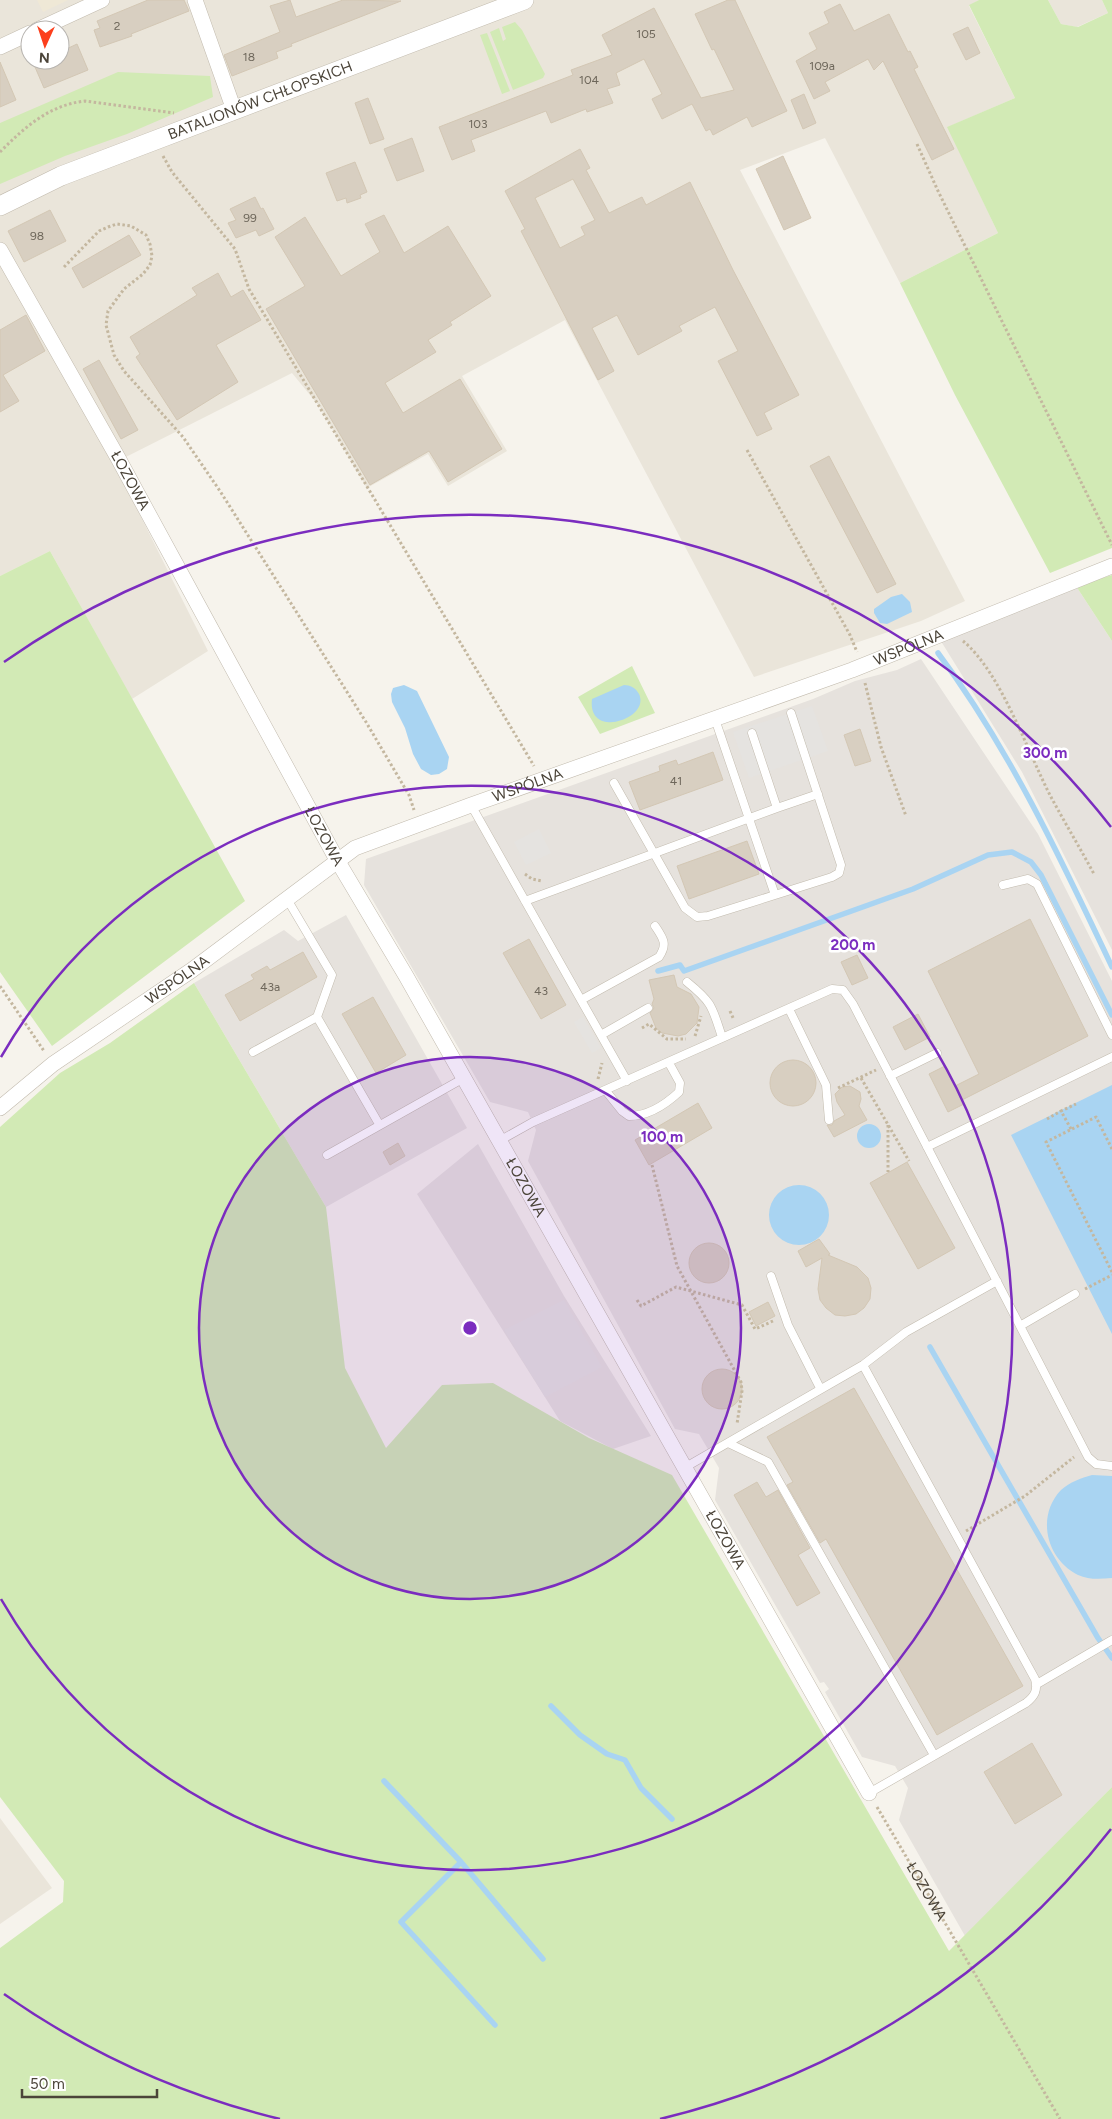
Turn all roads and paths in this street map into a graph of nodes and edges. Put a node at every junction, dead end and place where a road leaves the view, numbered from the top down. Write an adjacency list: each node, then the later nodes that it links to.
1 (102, 0): 4 (street)
2 (195, 0): 7 (street)
3 (524, 0): 7 (street, BATALIONÓW CHŁOPSKICH)
4 (59, 20)
5 (20, 38): 6 (street)
6 (0, 47)
7 (234, 110): 8 (street, BATALIONÓW CHŁOPSKICH)
8 (200, 123): 9 (street, BATALIONÓW CHŁOPSKICH); 11 (path)
9 (156, 140): 12 (street, BATALIONÓW CHŁOPSKICH); 23 (path)
10 (917, 144): 16 (path)
11 (0, 152)
12 (0, 206)
13 (0, 250): 32 (street, ŁOZOWA)
14 (64, 267): 30 (path)
15 (747, 450): 19 (path)
16 (1112, 545)
17 (1112, 566): 18 (street, WSPÓLNA)
18 (948, 632): 19 (street, WSPÓLNA); 34 (path)
19 (860, 666): 21 (street, WSPÓLNA); 28 (path)
20 (792, 713): 25 (lane)
21 (715, 720): 23 (street, WSPÓLNA); 29 (lane)
22 (752, 733): 27 (lane)
23 (541, 780): 26 (street, WSPÓLNA)
24 (614, 783): 31 (lane)
25 (818, 794): 27 (lane); 37 (lane)
26 (471, 805): 30 (street, WSPÓLNA); 39 (lane)
27 (777, 808): 29 (lane)
28 (906, 816)
29 (748, 818): 31 (lane); 37 (lane)
30 (417, 825): 32 (street, WSPÓLNA)
31 (654, 852): 37 (lane); 39 (lane)
32 (337, 860): 38 (street, WSPÓLNA); 62 (street, ŁOZOWA)
33 (520, 869): 35 (path)
34 (1094, 874)
35 (547, 880)
36 (1003, 885): 50 (lane)
37 (774, 895)
38 (287, 899): 47 (lane); 59 (street, WSPÓLNA)
39 (525, 901): 44 (lane)
40 (655, 926): 44 (lane)
41 (687, 982): 43 (lane)
42 (0, 986): 59 (path)
43 (700, 992): 51 (lane); 52 (path)
44 (581, 1000): 49 (lane)
45 (648, 1008): 49 (lane)
46 (789, 1009): 51 (lane); 60 (lane); 67 (lane)
47 (317, 1017): 55 (lane); 73 (lane)
48 (635, 1032): 52 (path)
49 (601, 1035): 54 (lane)
50 (1112, 1035)
51 (722, 1037): 58 (lane)
52 (695, 1038): 53 (path)
53 (692, 1042)
54 (608, 1047): 64 (lane); 65 (path)
55 (253, 1052)
56 (937, 1053): 61 (lane)
57 (1112, 1057): 77 (lane)
58 (669, 1062): 64 (lane); 66 (lane)
59 (53, 1064): 69 (street, WSPÓLNA)
60 (885, 1065): 61 (lane); 63 (path)
61 (890, 1076): 77 (lane)
62 (464, 1078): 73 (lane); 76 (street, ŁOZOWA)
63 (861, 1078): 67 (path); 74 (path)
64 (627, 1082): 66 (lane)
65 (595, 1085)
66 (606, 1091): 76 (lane)
67 (826, 1093): 72 (lane)
68 (1076, 1104): 70 (path)
69 (0, 1108)
70 (1061, 1111): 71 (path); 75 (path)
71 (1047, 1118)
72 (829, 1120)
73 (379, 1124): 79 (lane)
74 (888, 1124): 80 (path); 82 (path)
75 (1071, 1130): 78 (path); 83 (path)
76 (499, 1141): 97 (street, ŁOZOWA)
77 (927, 1147): 85 (lane)
78 (1112, 1149)
79 (327, 1154)
80 (909, 1161)
81 (652, 1165): 87 (path)
82 (888, 1172)
83 (1112, 1274): 86 (path)
84 (771, 1276): 90 (lane)
85 (997, 1281): 91 (lane); 92 (lane)
86 (1091, 1286)
87 (691, 1291): 89 (path); 90 (path); 94 (path)
88 (1075, 1294): 91 (lane)
89 (637, 1300)
90 (785, 1316): 93 (lane)
91 (1020, 1326): 95 (lane)
92 (863, 1365): 93 (lane); 98 (lane)
93 (820, 1388): 94 (lane)
94 (731, 1441): 97 (lane); 101 (lane)
95 (1084, 1449): 96 (lane); 98 (path)
96 (1112, 1466)
97 (684, 1468): 102 (street, ŁOZOWA)
98 (957, 1536): 100 (lane)
99 (1112, 1640): 100 (lane)
100 (1037, 1684): 101 (lane)
101 (934, 1755): 102 (lane)
102 (869, 1793): 103 (path, ŁOZOWA)
103 (1060, 2119)

